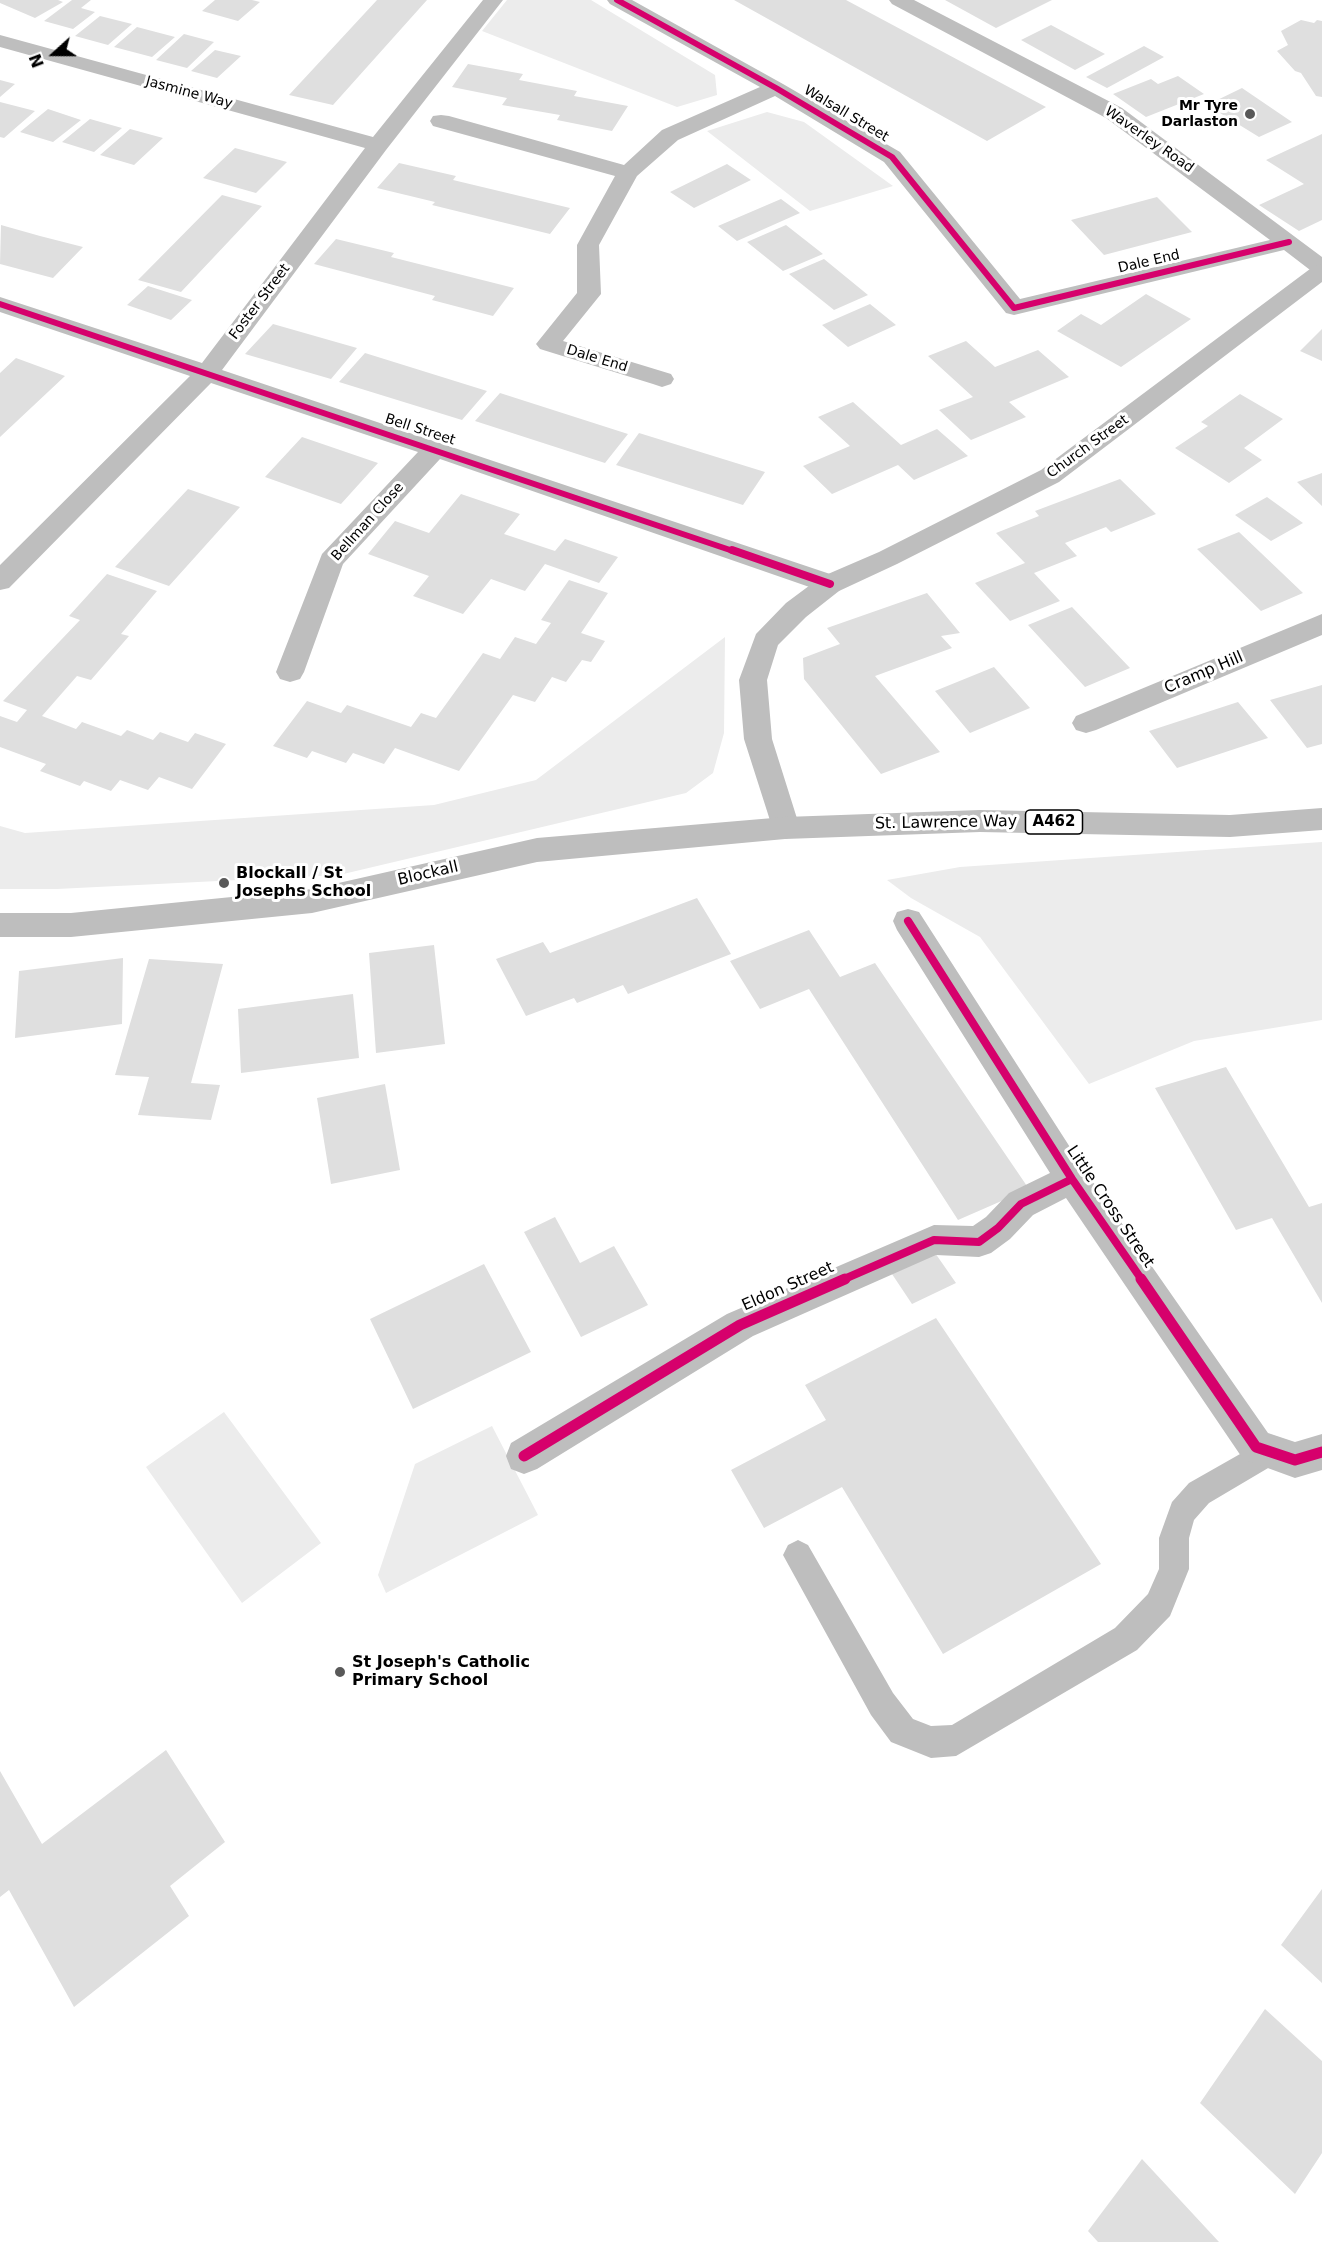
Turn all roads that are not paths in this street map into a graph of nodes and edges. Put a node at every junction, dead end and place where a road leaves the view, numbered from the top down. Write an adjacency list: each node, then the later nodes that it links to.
1 (493, 0): 7 (street, Foster Street)
2 (617, 0): 5 (street, Walsall Street)
3 (899, 0): 9 (street, Waverley Road)
4 (0, 41): 7 (street, Jasmine Way)
5 (776, 88): 8 (street, Dale End); 12 (street, Walsall Street)
6 (441, 121): 8 (street)
7 (378, 145): 13 (street, Foster Street)
8 (628, 172): 14 (street, Dale End)
9 (1289, 242): 10 (street, Waverley Road); 12 (street, Dale End)
10 (1322, 269): 17 (street, Church Street)
11 (0, 304): 13 (street, Bell Street)
12 (1014, 308)
13 (207, 373): 15 (street, Bell Street); 16 (street, Foster Street)
14 (662, 379)
15 (435, 449): 17 (street, Bell Street); 19 (street, Bellman Close)
16 (0, 581)
17 (830, 584): 22 (street, Church Street)
18 (1322, 624): 20 (street, Cramp Hill)
19 (290, 672)
20 (1086, 723)
21 (1322, 819): 22 (street, St. Lawrence Way / A462)
22 (785, 828): 24 (street, Blockall / A462)
23 (908, 921): 25 (street, Little Cross Street)
24 (0, 925)
25 (1072, 1179): 26 (street, Little Cross Street); 28 (street, Eldon Street)
26 (1270, 1451): 27 (street, Little Cross Street); 29 (lane)
27 (1322, 1452)
28 (524, 1456)
29 (798, 1555)

